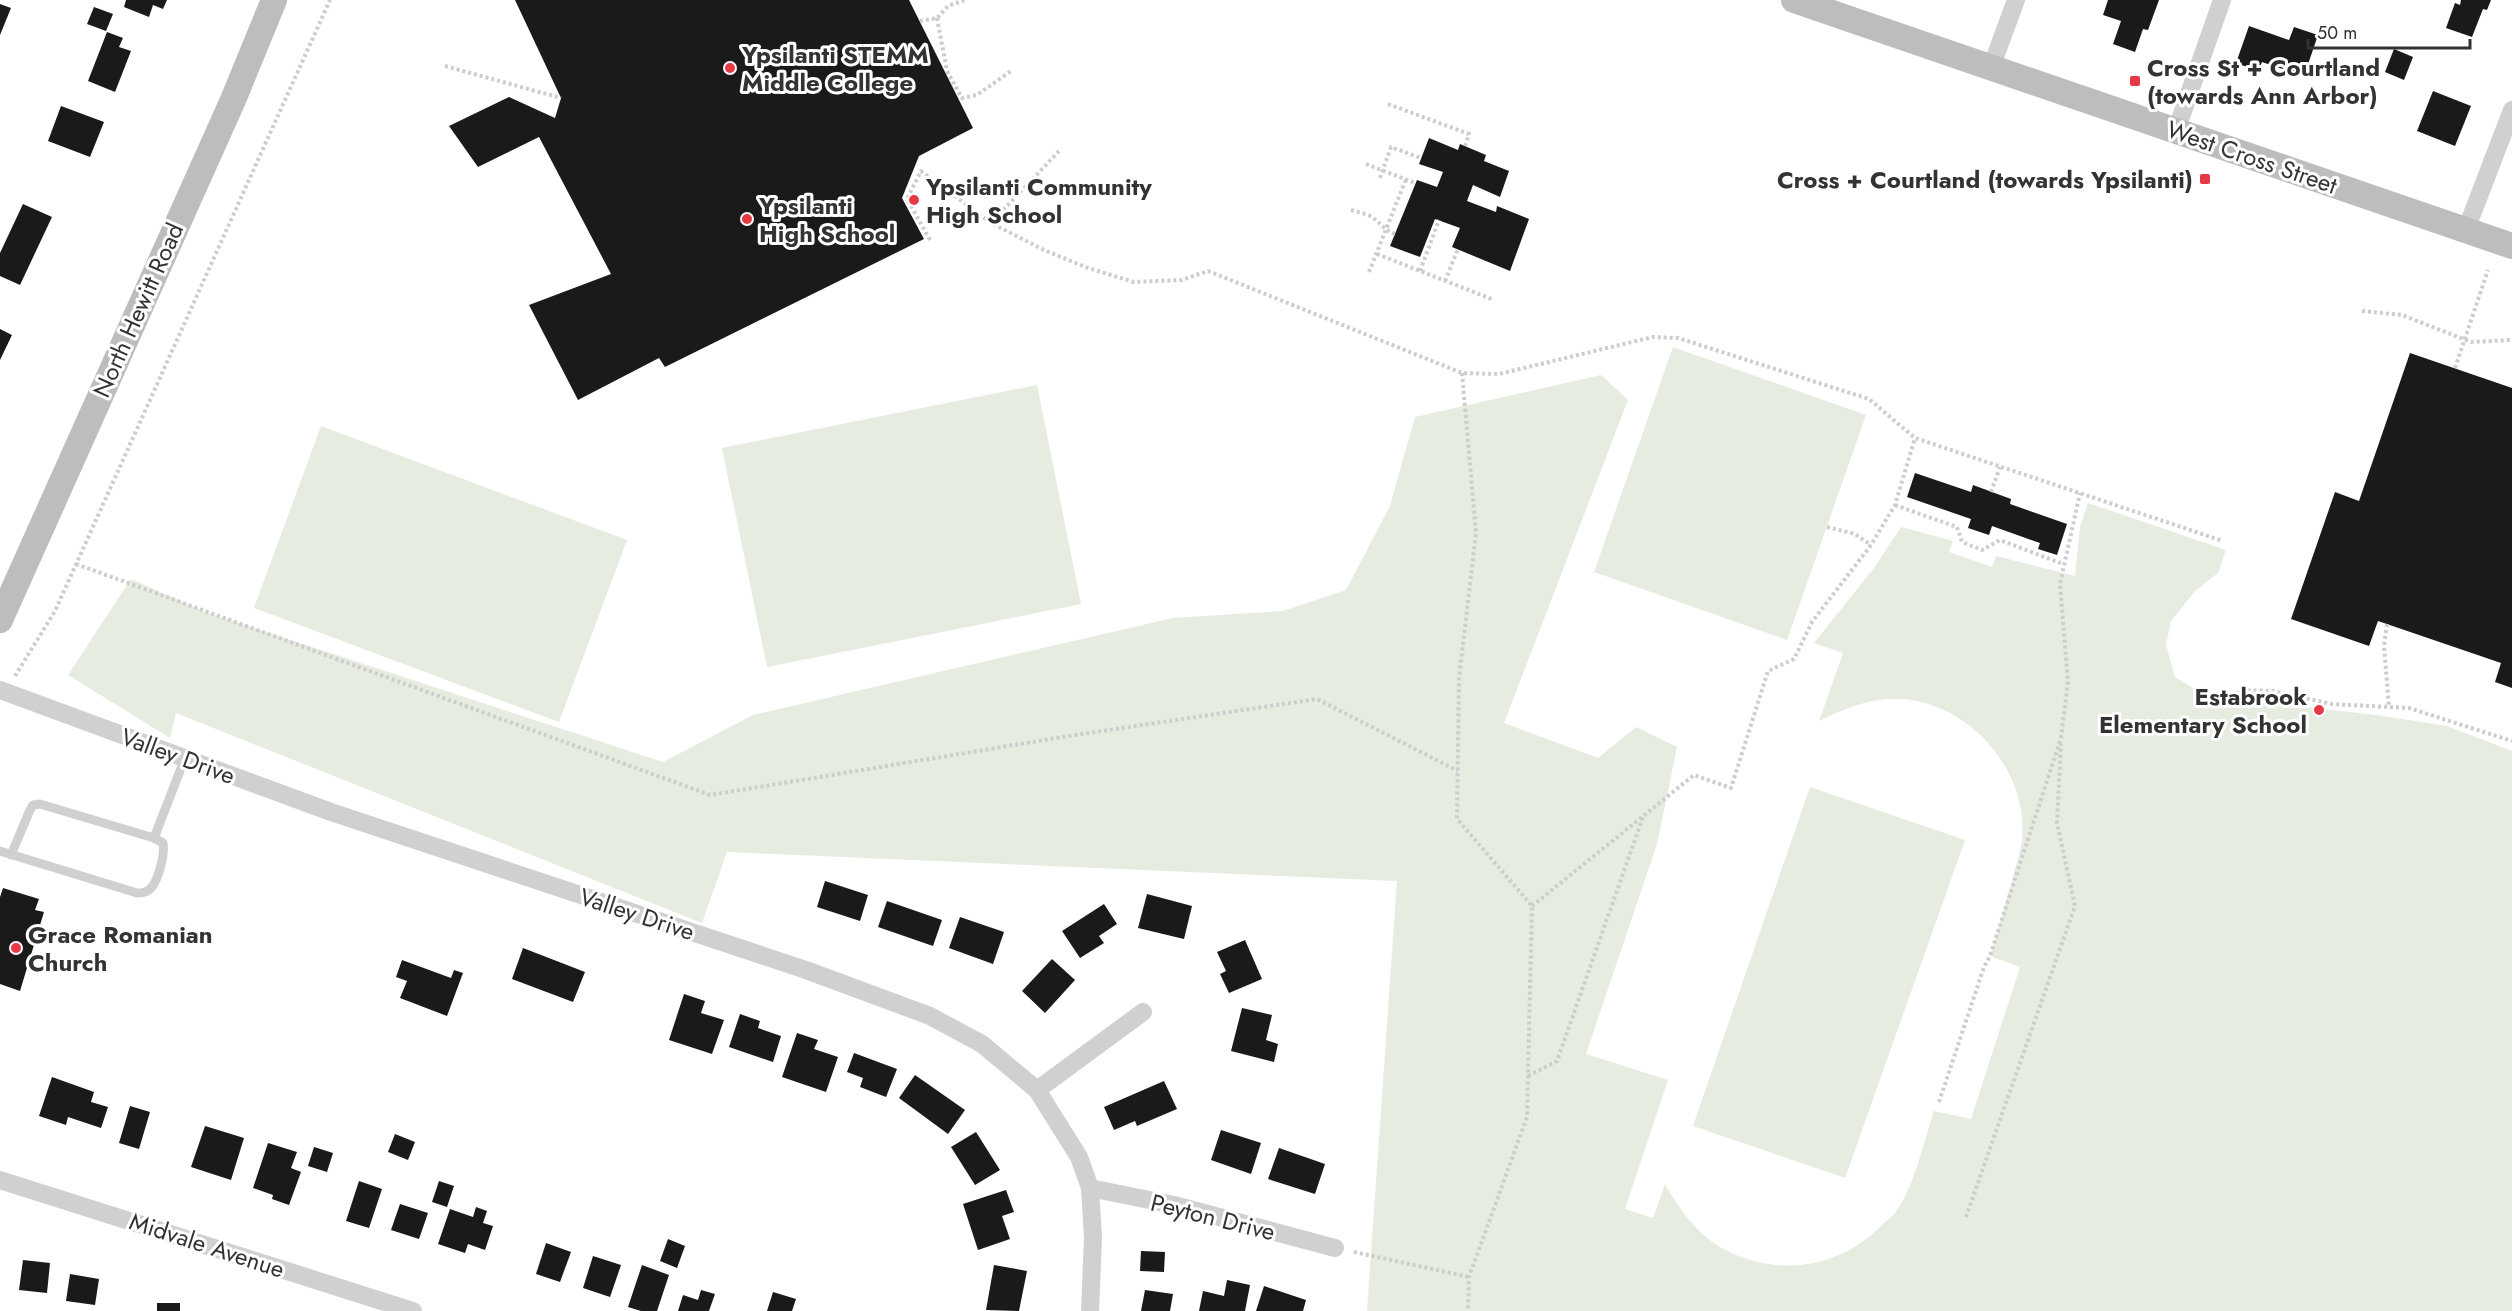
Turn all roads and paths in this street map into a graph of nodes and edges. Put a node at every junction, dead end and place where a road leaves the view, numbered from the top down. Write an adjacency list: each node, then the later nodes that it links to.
1 (274, 0): 56 (main road, North Hewitt Road)
2 (330, 0): 54 (path)
3 (945, 0): 8 (path)
4 (965, 0): 8 (path)
5 (1794, 0): 12 (main road, West Cross Street)
6 (2016, 0): 12 (street)
7 (2222, 0): 17 (street)
8 (948, 6): 9 (path)
9 (937, 18): 10 (path); 13 (path)
10 (920, 21)
11 (445, 66): 14 (path)
12 (1991, 68): 17 (main road, West Cross Street)
13 (1011, 70)
14 (561, 98)
15 (1388, 104): 18 (path)
16 (2512, 110): 29 (street)
17 (2176, 130): 29 (main road, West Cross Street)
18 (1465, 146)
19 (1059, 151): 28 (path)
20 (1421, 158): 22 (path)
21 (1366, 164): 22 (path)
22 (1382, 170): 23 (path); 24 (path)
23 (1380, 178)
24 (1406, 179): 25 (path); 30 (path)
25 (1415, 183)
26 (1351, 210): 30 (path)
27 (1439, 220): 38 (path)
28 (991, 223): 32 (path); 45 (path)
29 (2466, 230): 33 (main road, West Cross Street)
30 (1385, 231): 31 (path); 35 (path)
31 (1395, 234)
32 (930, 240)
33 (2512, 246)
34 (1458, 249): 39 (path)
35 (1377, 254): 37 (path); 38 (path)
36 (2488, 270): 42 (path)
37 (1369, 272)
38 (1420, 272): 39 (path)
39 (1445, 281): 40 (path)
40 (1494, 300)
41 (2362, 311): 42 (path)
42 (2464, 340): 43 (path); 44 (path)
43 (2512, 340)
44 (2455, 368)
45 (1462, 373): 46 (path); 64 (path)
46 (1915, 438): 47 (path); 50 (path)
47 (2000, 466): 48 (path); 49 (path)
48 (1991, 492)
49 (2080, 493): 52 (path); 55 (path)
50 (1894, 505): 53 (path); 55 (path)
51 (1827, 527): 53 (path)
52 (2223, 541)
53 (1871, 545): 65 (path)
54 (76, 564): 58 (path); 64 (path)
55 (2063, 564): 61 (path)
56 (0, 620)
57 (2387, 624): 60 (path)
58 (3, 691): 63 (street, Valley Drive)
59 (2236, 693): 60 (path)
60 (2389, 707): 62 (path)
61 (2061, 738): 73 (path); 76 (path)
62 (2512, 741)
63 (185, 758): 66 (lane); 72 (street, Valley Drive)
64 (1458, 771): 69 (path)
65 (1644, 816): 69 (path); 71 (path)
66 (154, 838): 68 (lane); 68 (lane)
67 (0, 852): 68 (lane)
68 (11, 855)
69 (1532, 906): 71 (path)
70 (1143, 1011): 72 (street)
71 (1528, 1076): 78 (path)
72 (1037, 1089): 75 (street, Valley Drive)
73 (1939, 1102)
74 (0, 1180): 79 (street, Midvale Avenue)
75 (1090, 1188): 77 (street, Peyton Drive); 80 (street, Valley Drive)
76 (1966, 1217)
77 (1335, 1248): 78 (path)
78 (1469, 1277): 81 (path)
79 (413, 1311)
80 (1090, 1311)
81 (1468, 1311)

